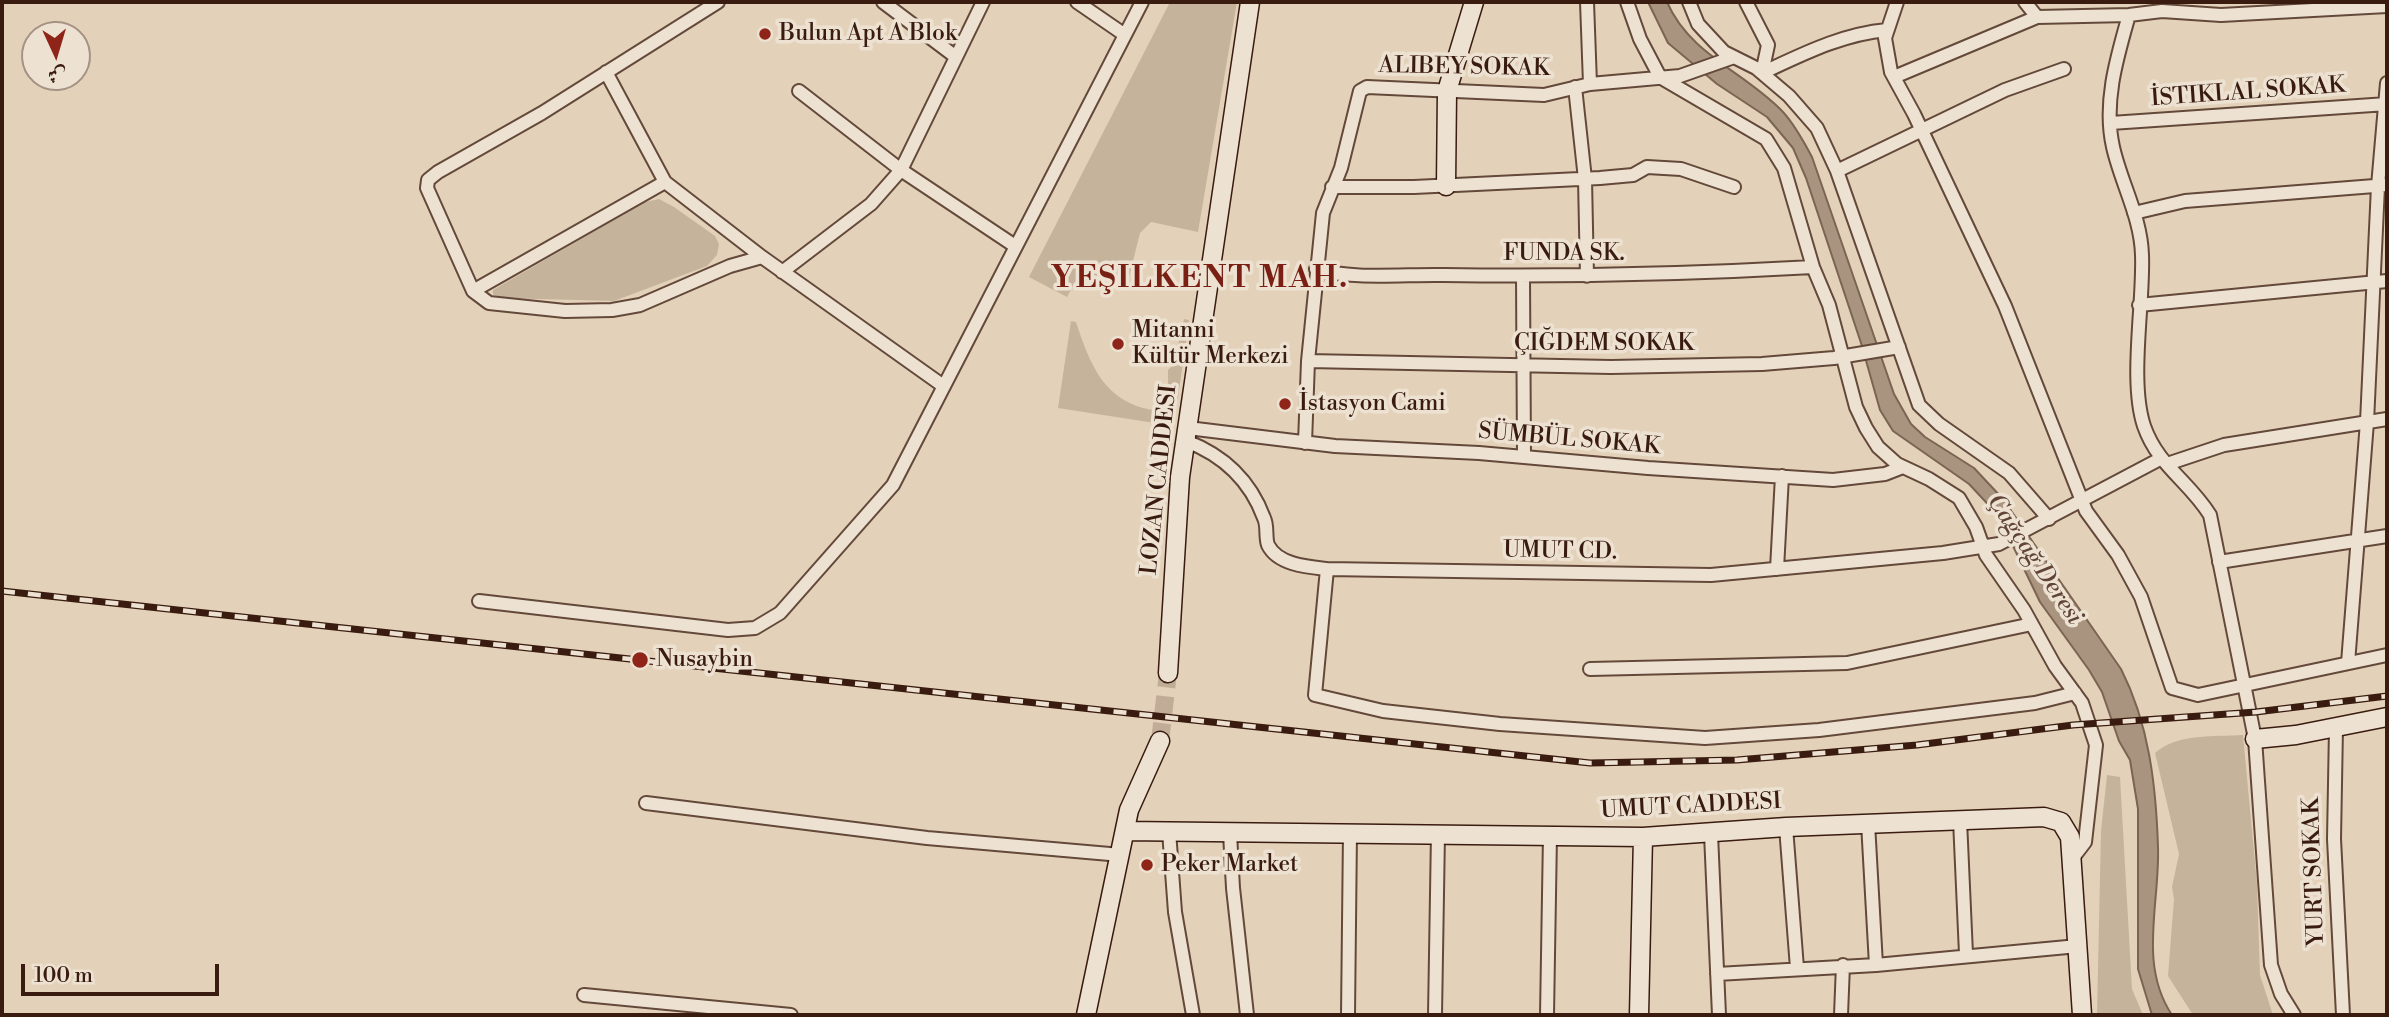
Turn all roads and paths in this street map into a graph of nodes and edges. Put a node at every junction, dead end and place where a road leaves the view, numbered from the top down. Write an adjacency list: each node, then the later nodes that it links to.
1 (718, 2): 23 (street)
2 (883, 2): 20 (street)
3 (983, 2): 20 (street)
4 (1077, 2): 19 (street)
5 (1142, 2): 19 (street)
6 (1250, 2): 62 (street, LOZAN CADDESI)
7 (1474, 2): 31 (street)
8 (1587, 2): 28 (street)
9 (1627, 2): 26 (street)
10 (1689, 2): 21 (street)
11 (1746, 2): 24 (street)
12 (1897, 2): 18 (street)
13 (2025, 2): 17 (street)
14 (2163, 6): 15 (street); 16 (street)
15 (2387, 6)
16 (2129, 15): 17 (street); 33 (street)
17 (2037, 17): 25 (street)
18 (1887, 30): 24 (street); 25 (street)
19 (1125, 35): 44 (street)
20 (956, 57): 35 (street)
21 (1734, 57): 24 (street); 26 (street, ALIBEY SOKAK)
22 (2064, 69): 34 (street)
23 (607, 72): 38 (street); 53 (street)
24 (1762, 73): 36 (street)
25 (1894, 77): 34 (street)
26 (1660, 78): 28 (street, ALIBEY SOKAK); 46 (street)
27 (2387, 83): 32 (street)
28 (1590, 84): 29 (street, ALIBEY SOKAK)
29 (1575, 87): 31 (street, ALIBEY SOKAK); 37 (street)
30 (799, 91): 35 (street)
31 (1447, 91): 39 (street); 41 (street, ALIBEY SOKAK)
32 (2386, 104): 33 (street, İSTIKLAL SOKAK); 40 (street)
33 (2111, 123): 43 (street)
34 (1922, 129): 36 (street); 68 (street)
35 (901, 170): 44 (street); 48 (street)
36 (1837, 171): 55 (street)
37 (1585, 179): 39 (street); 42 (street); 50 (street)
38 (665, 182): 45 (street); 53 (street)
39 (1446, 186): 41 (street)
40 (2382, 186): 43 (street); 52 (street)
41 (1332, 187): 47 (street, ALIBEY SOKAK)
42 (1734, 187)
43 (2134, 213): 54 (street)
44 (1015, 246): 59 (street)
45 (762, 257): 48 (street); 53 (street)
46 (1813, 267): 50 (street, FUNDA SK.); 56 (street)
47 (1316, 269): 49 (street, FUNDA SK.); 57 (street, ALIBEY SOKAK)
48 (782, 272): 59 (street)
49 (1523, 276): 50 (street, FUNDA SK.); 58 (street)
50 (1587, 276)
51 (2387, 281): 52 (street)
52 (2373, 282): 54 (street); 61 (street)
53 (473, 291)
54 (2139, 305): 65 (street)
55 (1893, 349): 56 (street, ÇIĞDEM SOKAK); 69 (street)
56 (1848, 356): 58 (street, ÇIĞDEM SOKAK); 66 (street)
57 (1308, 361): 58 (street, ÇIĞDEM SOKAK); 63 (street, ALIBEY SOKAK)
58 (1525, 366): 64 (street)
59 (942, 385): 76 (street)
60 (2387, 419): 61 (street, UMUT CD.)
61 (2367, 422): 65 (street, UMUT CD.); 71 (street)
62 (1187, 435): 63 (street, SÜMBÜL SOKAK); 74 (street, UMUT CD.); 81 (street, LOZAN CADDESI)
63 (1305, 443): 64 (street, SÜMBÜL SOKAK)
64 (1524, 457): 67 (street, SÜMBÜL SOKAK)
65 (2164, 461): 68 (street, UMUT CD.); 73 (street)
66 (1903, 467): 67 (street, SÜMBÜL SOKAK); 72 (street)
67 (1782, 476): 75 (street)
68 (2083, 502): 69 (street, UMUT CD.); 82 (street)
69 (2049, 519): 72 (street, UMUT CD.)
70 (2387, 536): 71 (street)
71 (2356, 542): 73 (street); 79 (street)
72 (1982, 546): 75 (street, UMUT CD.); 77 (street)
73 (2219, 562): 82 (street)
74 (1327, 569): 75 (street, UMUT CD.); 83 (street)
75 (1777, 569)
76 (479, 601)
77 (2032, 624): 80 (street); 83 (street)
78 (2387, 655): 79 (street)
79 (2348, 663): 82 (street)
80 (1590, 669)
81 (1168, 673)
82 (2243, 683): 86 (street)
83 (2075, 692): 101 (street)
84 (2387, 717): 85 (street)
85 (2336, 727): 86 (street); 121 (street, YURT SOKAK)
86 (2255, 739): 120 (street)
87 (1160, 741): 92 (street)
88 (646, 803): 100 (street)
89 (1960, 820): 90 (street, UMUT CADDESI); 101 (street, UMUT CADDESI); 103 (street)
90 (1868, 824): 91 (street, UMUT CADDESI); 105 (street)
91 (1786, 827): 97 (street, UMUT CADDESI); 106 (street)
92 (1125, 831): 93 (street, UMUT CADDESI); 100 (street)
93 (1168, 831): 95 (street, UMUT CADDESI); 111 (street)
94 (1350, 832): 95 (street, UMUT CADDESI); 96 (street, UMUT CADDESI); 113 (street)
95 (1230, 833): 112 (street)
96 (1438, 833): 98 (street, UMUT CADDESI); 114 (street)
97 (1711, 834): 99 (street, UMUT CADDESI); 107 (street)
98 (1550, 835): 99 (street, UMUT CADDESI); 115 (street)
99 (1643, 837): 116 (street)
100 (1121, 855): 110 (street)
101 (2071, 859): 102 (street, UMUT CADDESI)
102 (2078, 946): 103 (street); 119 (street, UMUT CADDESI)
103 (1966, 954): 105 (street)
104 (1843, 965): 105 (street); 106 (street); 118 (street)
105 (1876, 965)
106 (1797, 968): 107 (street)
107 (1717, 974): 117 (street)
108 (584, 995): 109 (street)
109 (791, 1015)
110 (1086, 1015)
111 (1193, 1015)
112 (1247, 1015)
113 (1348, 1015)
114 (1435, 1015)
115 (1547, 1015)
116 (1639, 1015)
117 (1719, 1015)
118 (1841, 1015)
119 (2082, 1015)
120 (2294, 1015)
121 (2343, 1015)

